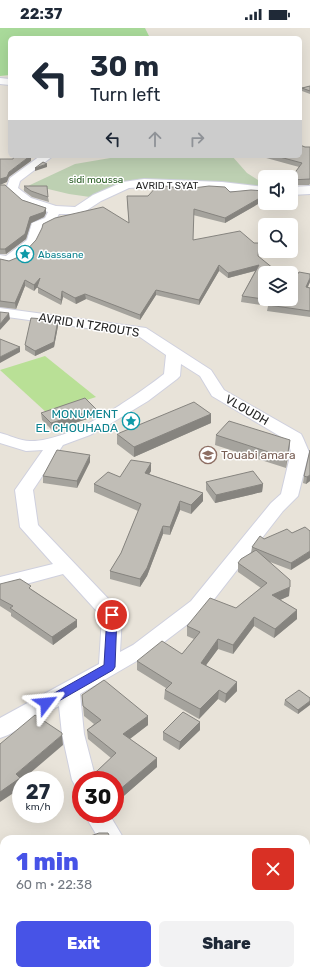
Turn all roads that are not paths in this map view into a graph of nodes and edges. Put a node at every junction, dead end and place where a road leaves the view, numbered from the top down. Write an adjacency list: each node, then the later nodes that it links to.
1 (44, 158): 5 (street, AVRID T SYAT)
2 (310, 190): 4 (street)
3 (258, 191): 5 (street, AVRID T SYAT)
4 (298, 191)
5 (55, 210): 6 (street)
6 (4, 260)
7 (0, 312): 8 (street, AVRID N TZROUTS)
8 (174, 353): 10 (street); 13 (street, VLOUDH)
9 (0, 438): 10 (street)
10 (56, 443): 11 (street)
11 (67, 567): 12 (street); 13 (street)
12 (0, 584)
13 (109, 667): 14 (street)
14 (69, 690): 15 (street); 16 (street)
15 (0, 729)
16 (82, 771)
17 (102, 823): 18 (street)
18 (109, 835)

